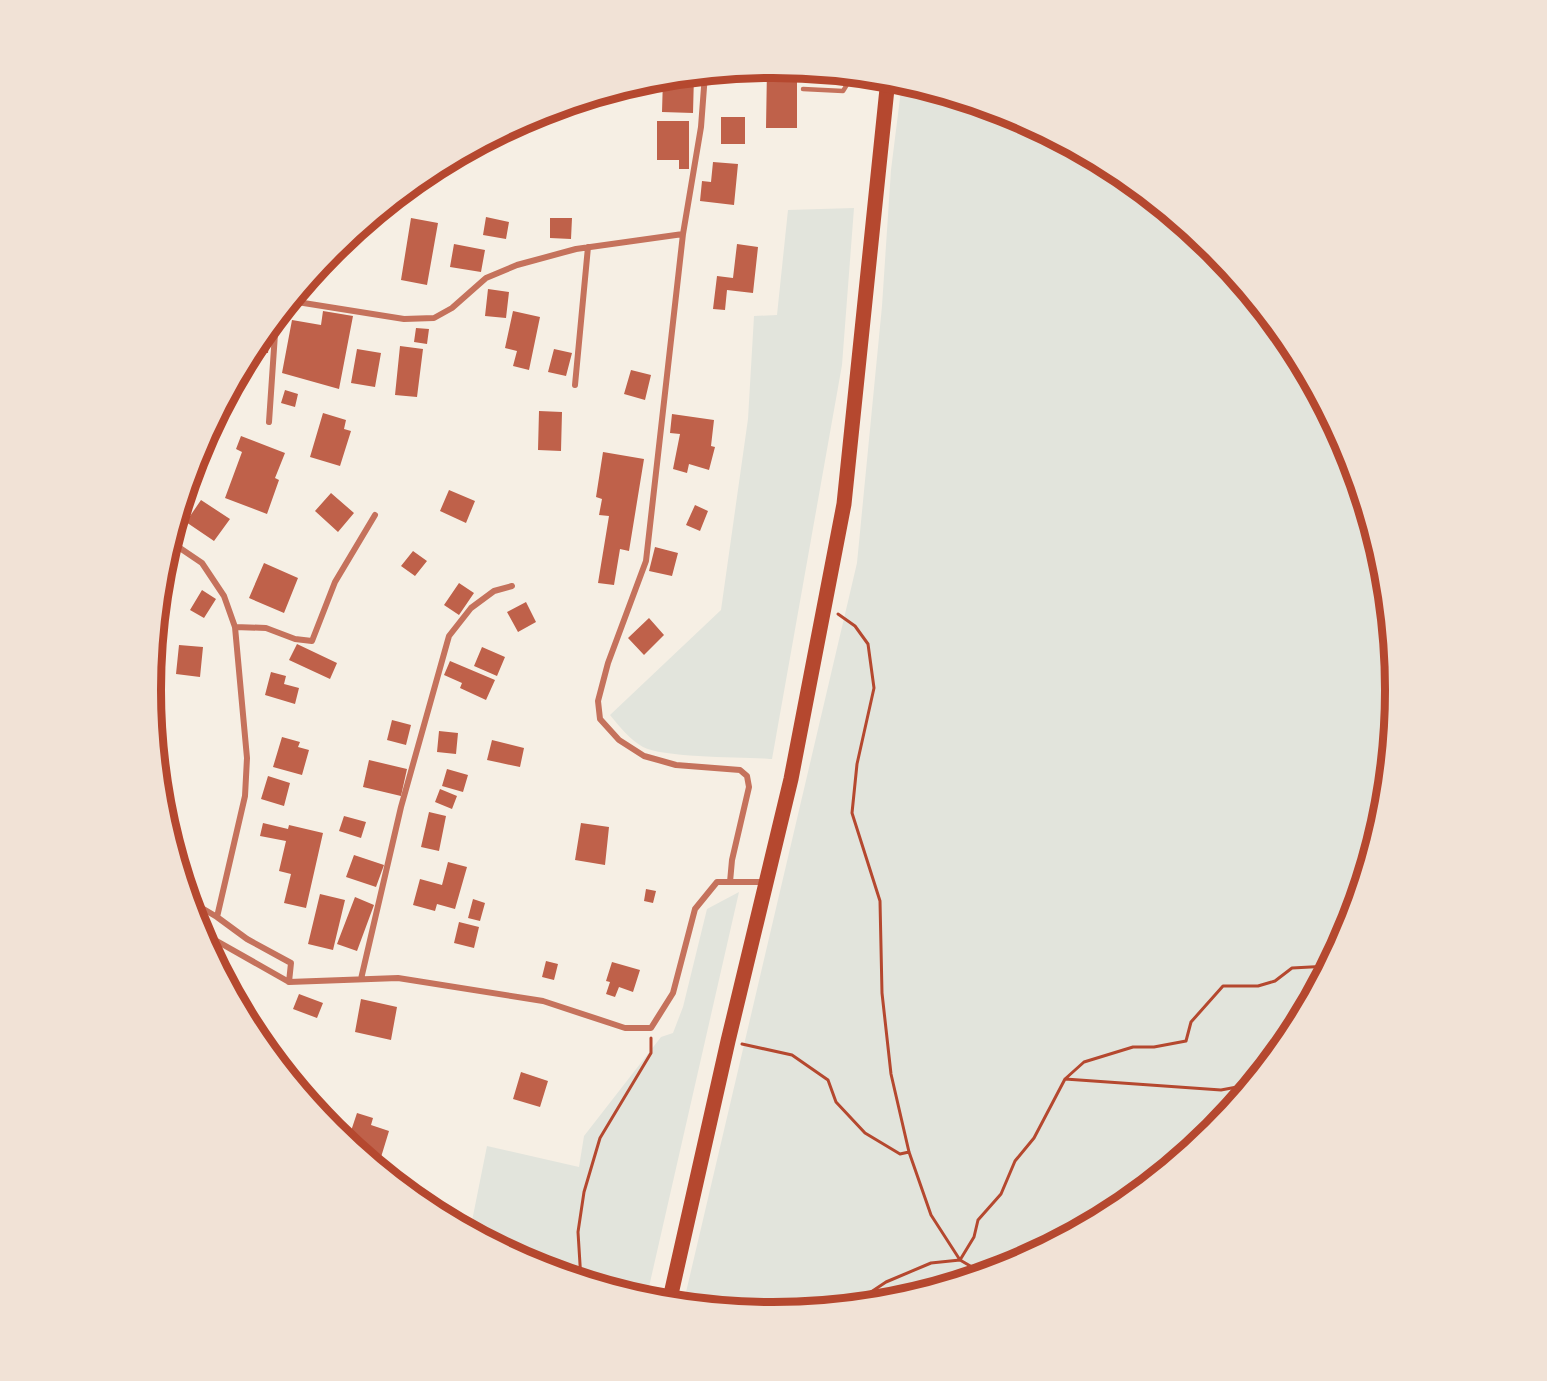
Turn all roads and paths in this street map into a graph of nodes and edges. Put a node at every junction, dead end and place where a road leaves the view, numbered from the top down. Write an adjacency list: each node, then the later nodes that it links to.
1 (705, 82): 5 (street)
2 (848, 83): 3 (lane)
3 (803, 89)
4 (887, 89): 14 (highway)
5 (683, 234): 6 (street); 16 (street)
6 (588, 247): 7 (street); 9 (street)
7 (300, 303)
8 (275, 335): 10 (street)
9 (575, 385)
10 (269, 422)
11 (375, 514): 15 (street)
12 (179, 547): 15 (street)
13 (512, 586): 22 (street)
14 (826, 606): 17 (highway); 28 (path)
15 (235, 627): 19 (street)
16 (730, 882): 17 (street); 24 (street)
17 (766, 882): 25 (highway)
18 (202, 908): 19 (street)
19 (217, 917): 23 (street)
20 (215, 940): 23 (street)
21 (1320, 966): 26 (path)
22 (361, 979): 23 (street); 24 (street)
23 (289, 982)
24 (651, 1028): 31 (path)
25 (728, 1041): 28 (path); 32 (highway)
26 (1065, 1079): 27 (path); 29 (path)
27 (1240, 1086)
28 (909, 1152): 29 (path)
29 (960, 1260): 30 (path); 33 (path)
30 (974, 1269)
31 (580, 1271)
32 (671, 1294)
33 (865, 1296)

